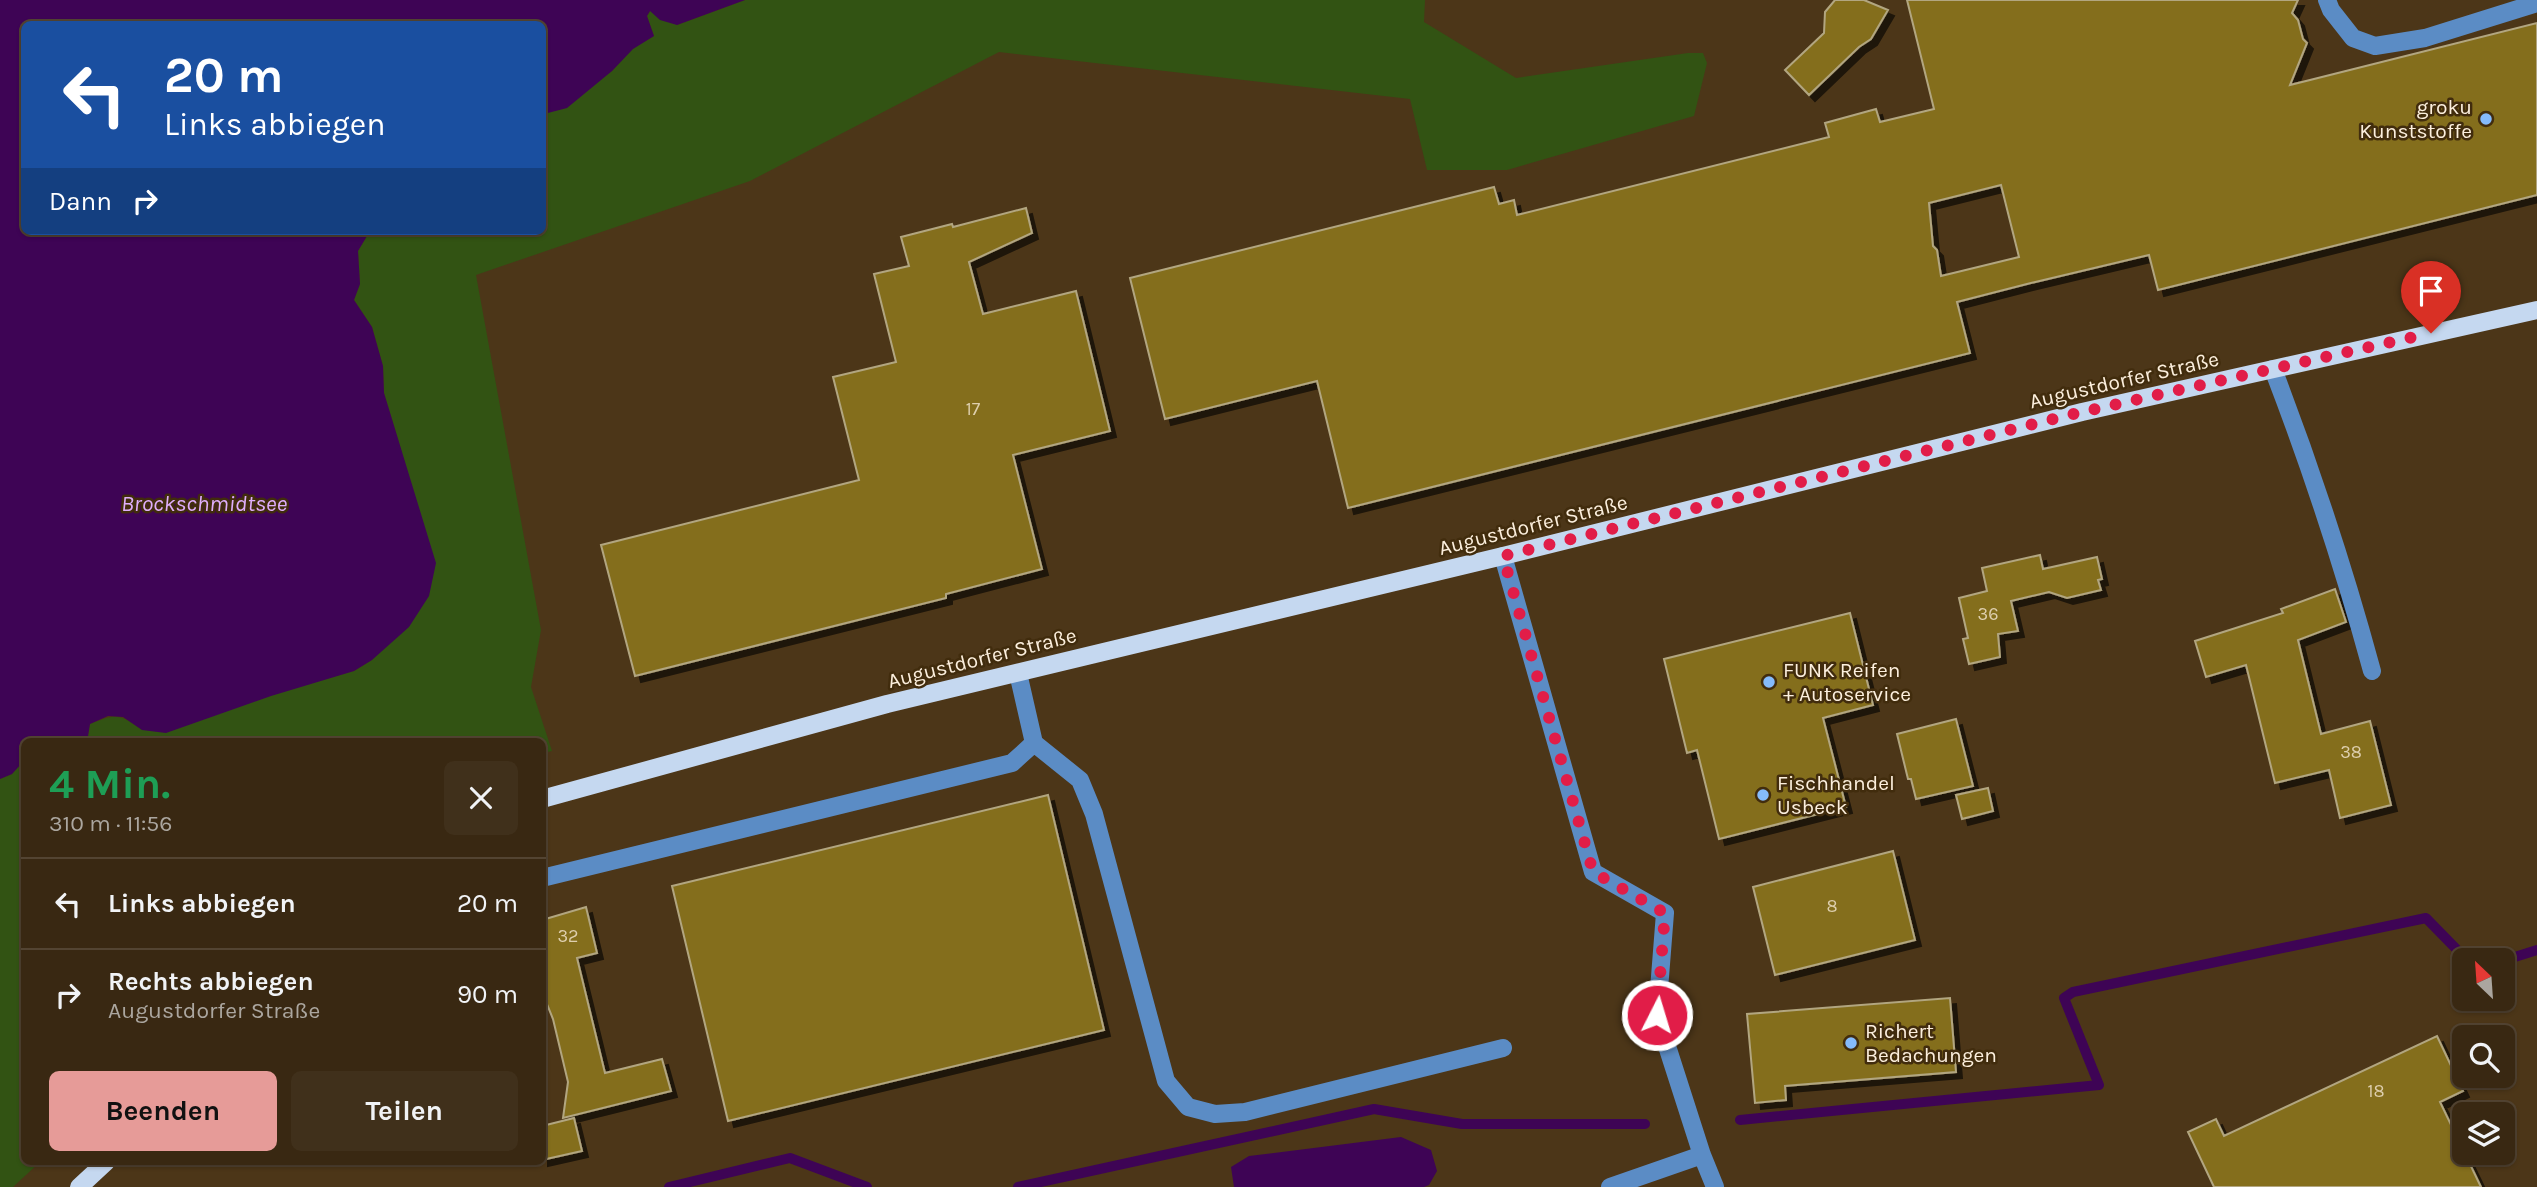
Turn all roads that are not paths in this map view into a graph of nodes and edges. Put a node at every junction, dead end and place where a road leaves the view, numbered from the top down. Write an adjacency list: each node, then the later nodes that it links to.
1 (2327, 0): 2 (street)
2 (2537, 3)
3 (2537, 310): 4 (main road, Augustdorfer Straße)
4 (2273, 369): 5 (main road, Augustdorfer Straße); 6 (street)
5 (1503, 556): 7 (main road, Augustdorfer Straße); 12 (street)
6 (2372, 671)
7 (1018, 673): 8 (street); 9 (main road, Augustdorfer Straße)
8 (1034, 743): 10 (street); 11 (street)
9 (546, 798)
10 (546, 877)
11 (1503, 1048)
12 (1702, 1155): 15 (street); 16 (street)
13 (103, 1165): 14 (main road)
14 (79, 1187)
15 (1610, 1187)
16 (1715, 1187)

